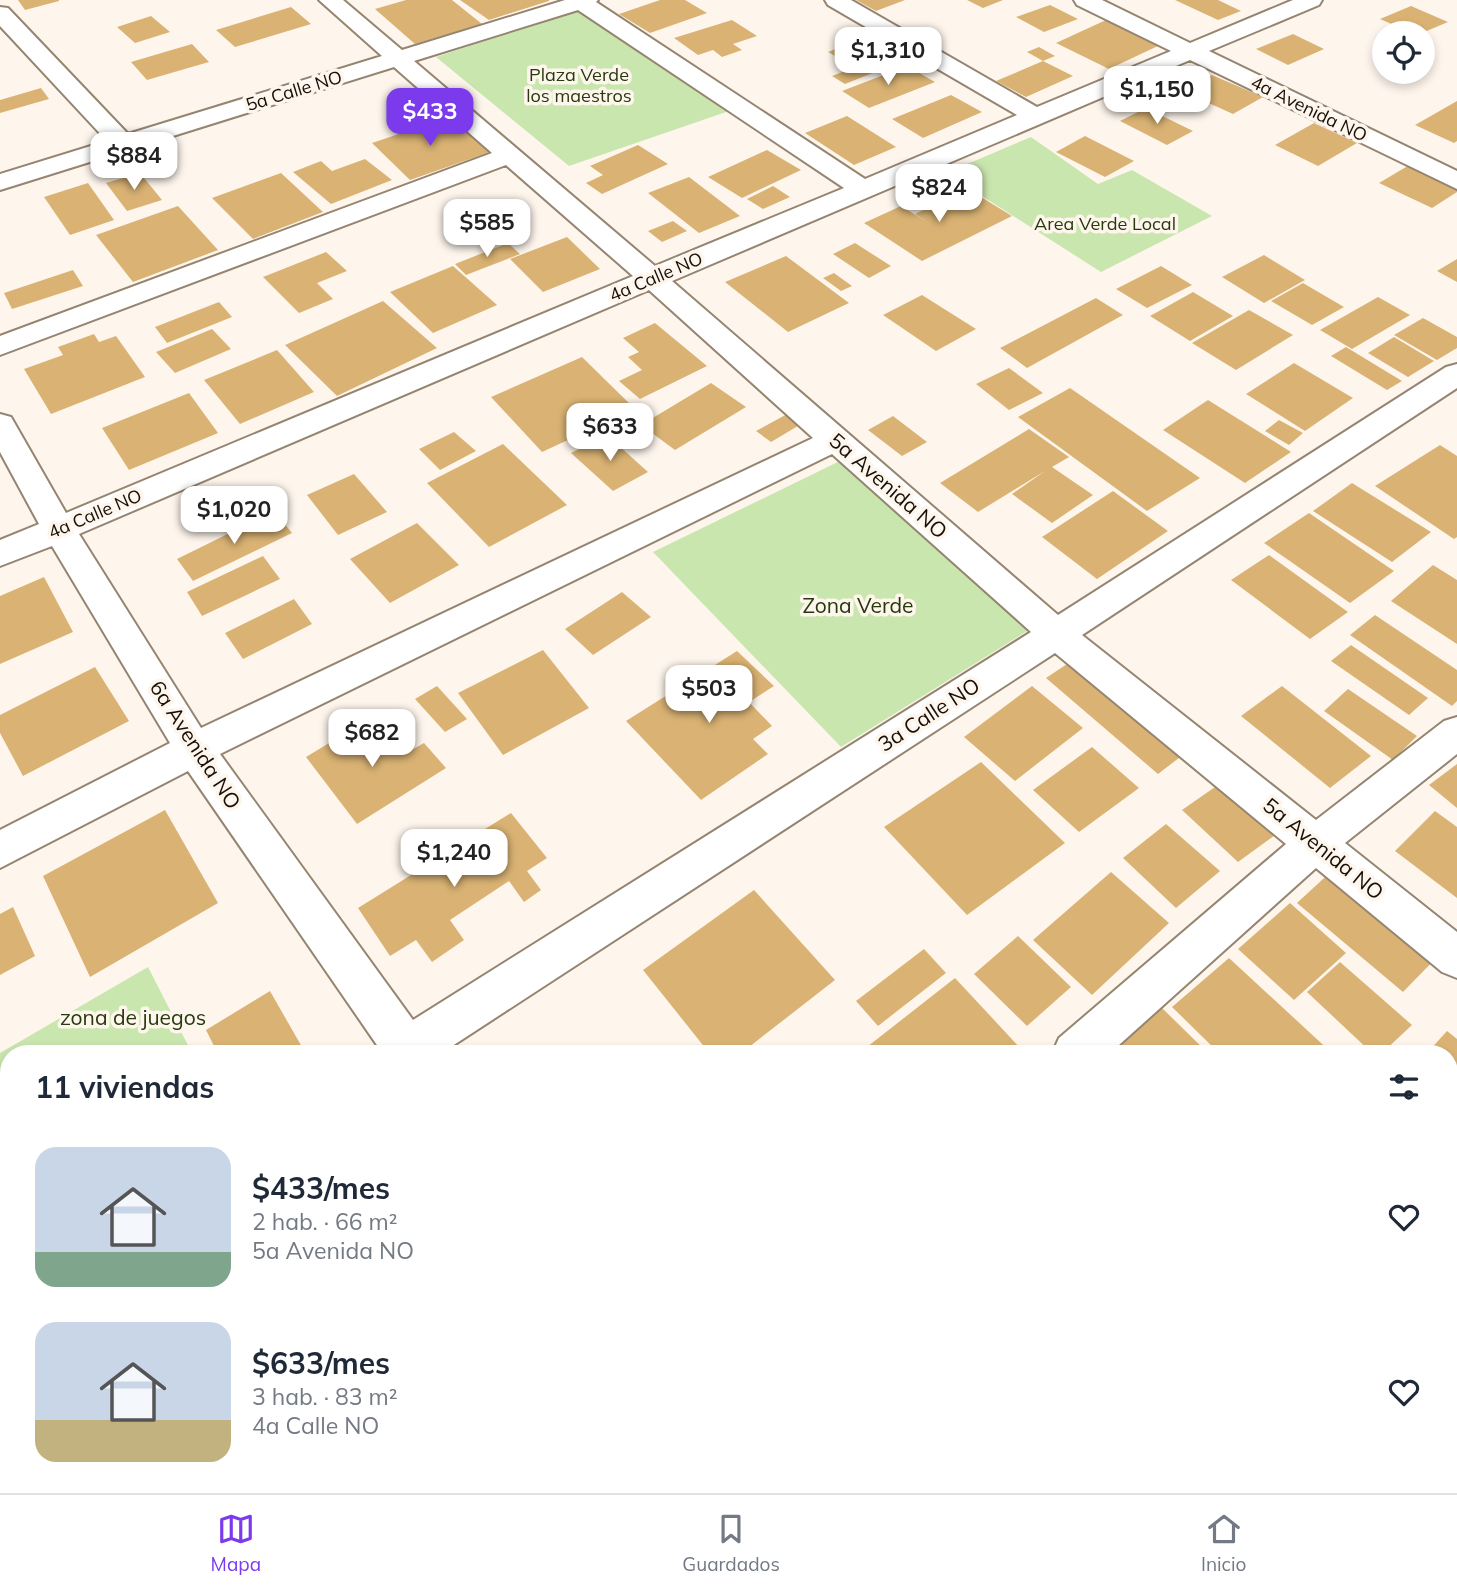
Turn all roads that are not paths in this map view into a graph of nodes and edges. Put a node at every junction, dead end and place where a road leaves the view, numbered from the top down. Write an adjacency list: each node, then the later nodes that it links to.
1 (330, 0): 8 (street, 5a Avenida NO)
2 (836, 0): 9 (street)
3 (1085, 0): 7 (street, 4a Avenida NO)
4 (1311, 0): 7 (street, 4a Calle NO)
5 (582, 1): 8 (street, 5a Calle NO); 14 (street)
6 (0, 13): 10 (street)
7 (1190, 51): 9 (street, 4a Calle NO); 12 (street, 4a Avenida NO)
8 (404, 64): 10 (street, 5a Calle NO); 11 (street, 5a Avenida NO); 15 (street, 5a Calle NO)
9 (1036, 117): 14 (street, 4a Calle NO)
10 (124, 144): 13 (street, 5a Calle NO)
11 (510, 155): 16 (street, 5a Avenida NO); 17 (street)
12 (1457, 181)
13 (0, 182)
14 (863, 189): 16 (street, 4a Calle NO)
15 (0, 200)
16 (652, 278): 20 (street, 5a Avenida NO); 21 (street, 4a Calle NO)
17 (0, 346)
18 (1457, 374): 23 (street, 3a Calle NO)
19 (0, 424): 21 (street, 6a Avenida NO)
20 (835, 440): 23 (street, 5a Avenida NO); 25 (street)
21 (59, 529): 22 (street, 4a Calle NO); 25 (street, 6a Avenida NO)
22 (0, 554)
23 (1056, 634): 26 (street, 5a Avenida NO); 30 (street, 3a Calle NO)
24 (1457, 732): 26 (street)
25 (194, 749): 27 (street); 29 (street, 6a Avenida NO)
26 (1317, 843): 28 (street, 5a Avenida NO); 31 (street)
27 (0, 850)
28 (1457, 958)
29 (400, 1045)
30 (416, 1045)
31 (1085, 1045)

